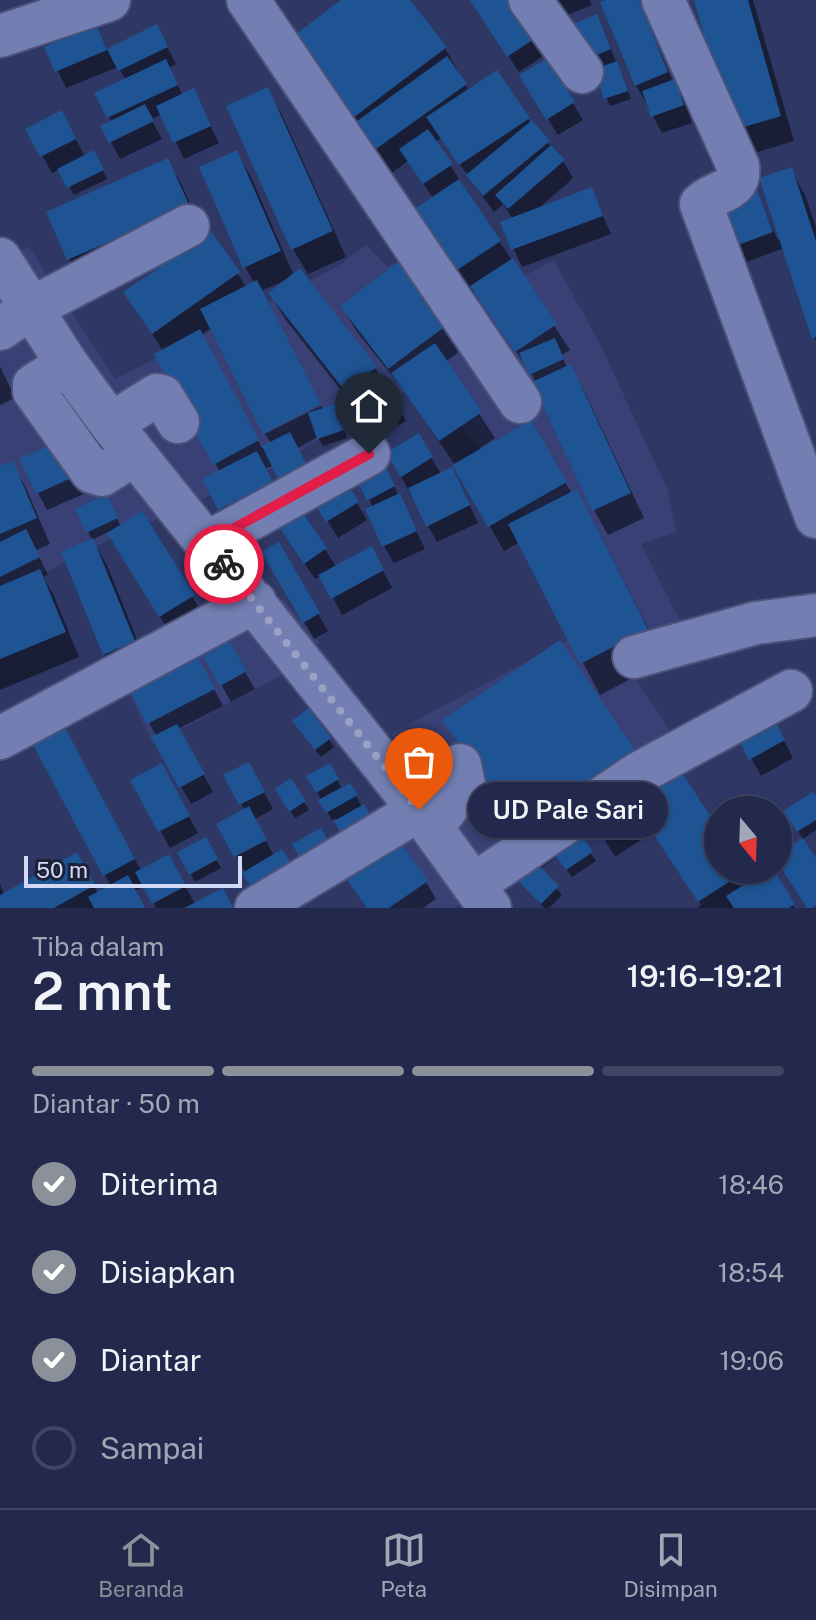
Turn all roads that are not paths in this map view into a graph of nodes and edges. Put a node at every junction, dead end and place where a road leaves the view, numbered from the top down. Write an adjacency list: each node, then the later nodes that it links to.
1 (109, 0): 5 (street)
2 (248, 0): 10 (street)
3 (530, 0): 6 (street)
4 (663, 0): 14 (street)
5 (0, 36)
6 (582, 72)
7 (188, 226): 9 (street)
8 (0, 259): 9 (street)
9 (15, 319): 12 (street)
10 (520, 402)
11 (178, 422): 12 (street)
12 (123, 439): 15 (street)
13 (369, 454): 15 (street)
14 (816, 517)
15 (207, 543): 16 (street)
16 (255, 602): 20 (street); 22 (street)
17 (816, 615): 18 (street)
18 (634, 657)
19 (791, 691): 23 (street)
20 (0, 738)
21 (460, 765): 22 (street)
22 (425, 819): 23 (street); 24 (street)
23 (482, 897)
24 (256, 908)

